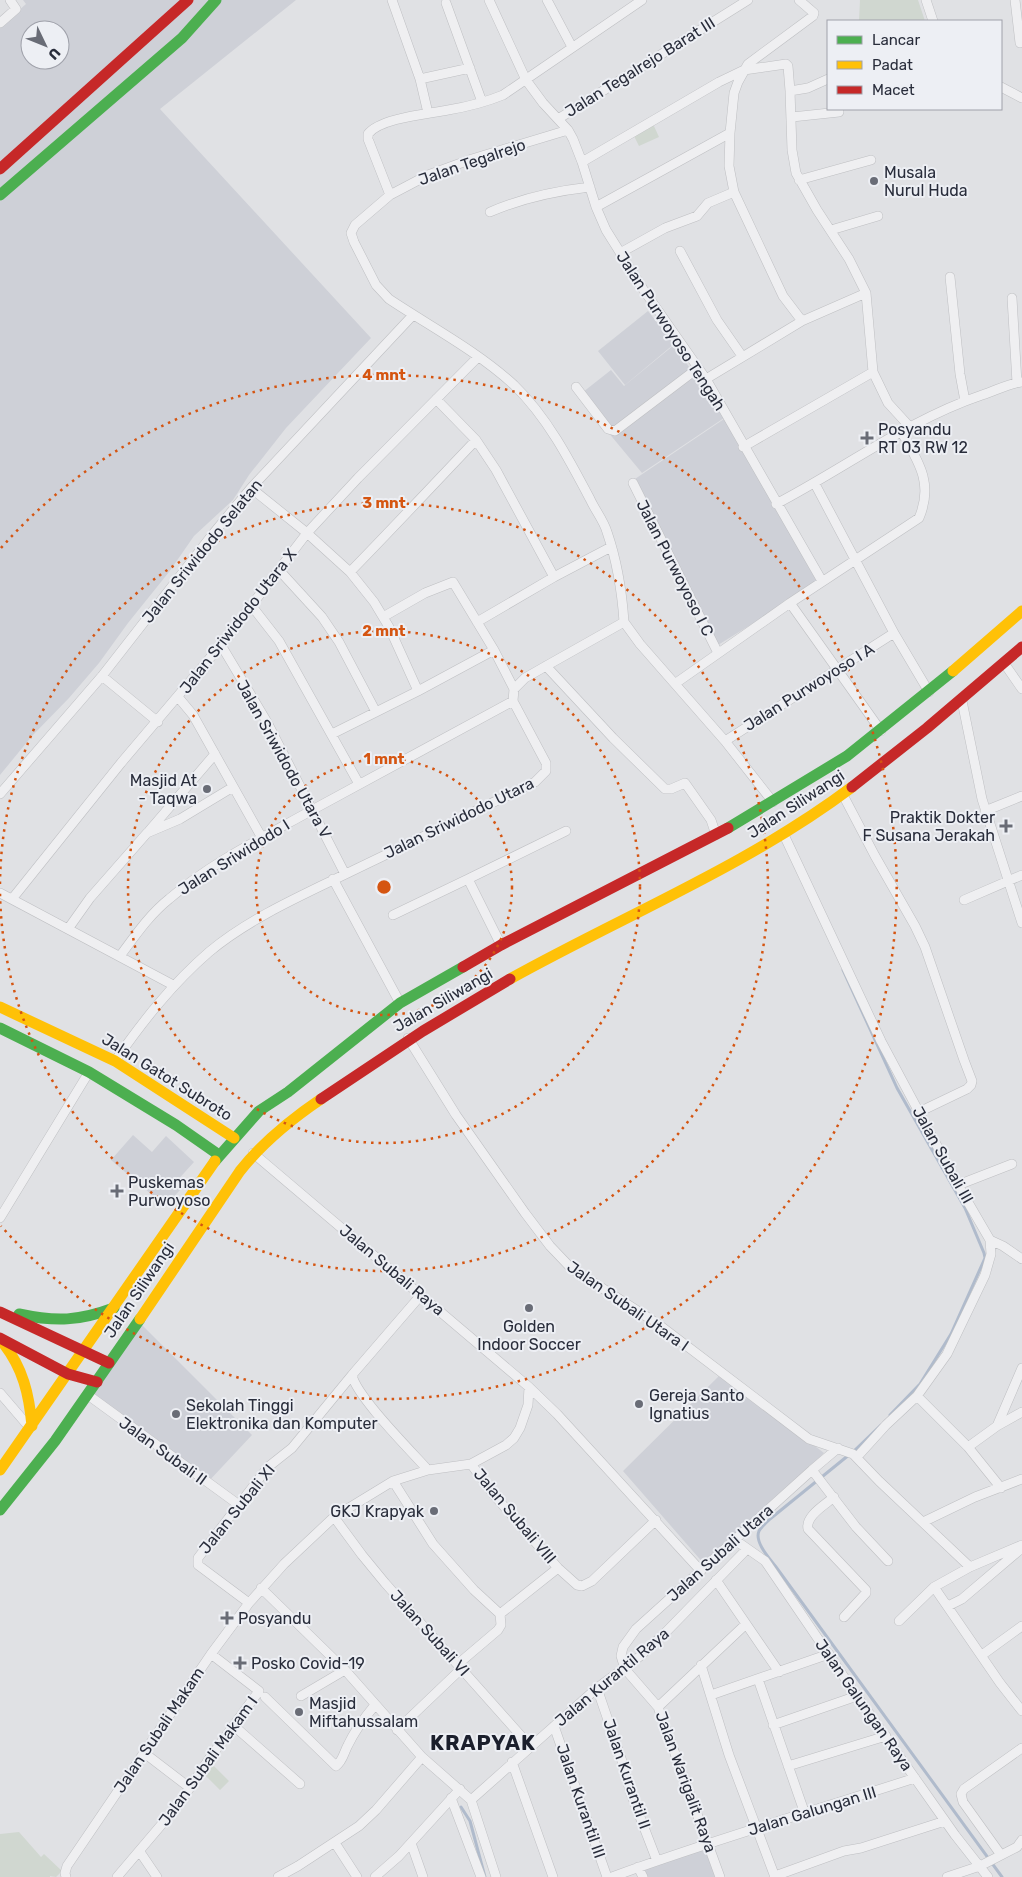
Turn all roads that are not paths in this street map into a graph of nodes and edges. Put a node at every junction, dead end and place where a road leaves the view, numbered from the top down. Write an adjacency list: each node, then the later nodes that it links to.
1 (10, 0): 14 (street)
2 (188, 0): 34 (main road)
3 (216, 0): 38 (main road)
4 (392, 0): 19 (street)
5 (489, 0): 21 (street, Jalan Purwoyoso Tengah)
6 (547, 0): 16 (street)
7 (642, 0): 16 (street)
8 (748, 0): 29 (street, Jalan Tegalrejo Barat III)
9 (800, 0): 18 (street)
10 (926, 0): 13 (street)
11 (446, 3): 17 (street)
12 (1017, 3): 15 (street)
13 (934, 20)
14 (0, 23)
15 (1020, 42)
16 (572, 47): 21 (street)
17 (470, 68): 19 (street); 25 (street)
18 (744, 70): 23 (street); 31 (street); 33 (street)
19 (420, 79): 27 (street)
20 (827, 79): 23 (street)
21 (526, 80): 25 (street); 29 (street, Jalan Purwoyoso Tengah)
22 (1002, 88): 24 (street)
23 (790, 91): 28 (street)
24 (1022, 98)
25 (482, 102): 27 (street)
26 (840, 112): 28 (street)
27 (428, 113): 39 (street)
28 (792, 117): 35 (street)
29 (558, 119): 30 (street, Jalan Purwoyoso Tengah)
30 (568, 130): 33 (street, Jalan Purwoyoso Tengah); 39 (street, Jalan Tegalrejo)
31 (730, 133): 37 (street); 40 (street)
32 (871, 160): 35 (street)
33 (582, 162): 36 (street, Jalan Purwoyoso Tengah)
34 (0, 169)
35 (799, 180): 43 (street)
36 (590, 187): 40 (street, Jalan Purwoyoso Tengah); 41 (street)
37 (734, 192): 45 (street); 50 (street)
38 (0, 195)
39 (390, 195): 49 (street, Jalan Tegalrejo)
40 (596, 207): 45 (street, Jalan Purwoyoso Tengah)
41 (490, 212)
42 (878, 216): 43 (street)
43 (831, 230): 47 (street)
44 (680, 252): 51 (street)
45 (620, 253): 53 (street, Jalan Purwoyoso Tengah)
46 (950, 277): 59 (street)
47 (866, 293): 50 (street); 54 (street)
48 (1012, 298): 56 (street)
49 (414, 315): 52 (street); 65 (street, Jalan Sriwidodo Selatan)
50 (802, 321): 51 (street)
51 (742, 356): 55 (street)
52 (478, 357): 58 (street, Jalan Sriwidodo Utara X); 68 (street)
53 (698, 368): 55 (street, Jalan Purwoyoso Tengah); 57 (street)
54 (873, 372): 60 (street); 62 (street)
55 (706, 379): 62 (street, Jalan Purwoyoso Tengah)
56 (1020, 383): 59 (street)
57 (576, 387)
58 (436, 399): 61 (street); 67 (street, Jalan Sriwidodo Utara X)
59 (965, 401): 60 (street)
60 (905, 429): 64 (street); 69 (street)
61 (476, 440): 71 (street); 72 (street)
62 (743, 447): 66 (street, Jalan Purwoyoso Tengah)
63 (633, 483): 84 (street, Jalan Purwoyoso I C)
64 (816, 484): 66 (street); 69 (street)
65 (251, 488): 67 (street); 88 (street, Jalan Sriwidodo Selatan)
66 (776, 504): 73 (street, Jalan Purwoyoso Tengah)
67 (307, 533): 70 (street, Jalan Sriwidodo Utara X); 71 (street)
68 (611, 547): 72 (street); 79 (street)
69 (855, 560): 73 (street); 80 (street)
70 (279, 570): 75 (street, Jalan Sriwidodo Utara X); 97 (street)
71 (350, 572): 77 (street)
72 (554, 577): 78 (street)
73 (822, 581): 74 (street)
74 (790, 603): 84 (street); 87 (street)
75 (251, 605): 81 (street, Jalan Sriwidodo Utara X); 100 (street)
76 (1022, 611): 93 (main road, Jalan Siliwangi)
77 (383, 617): 78 (street); 92 (street)
78 (477, 622): 83 (street)
79 (624, 622): 86 (street); 89 (street, Jalan Purwoyoso I A)
80 (894, 633): 87 (street, Jalan Purwoyoso I A); 93 (street)
81 (221, 645): 94 (street, Jalan Sriwidodo Utara X); 109 (street, Jalan Sriwidodo Utara V)
82 (1022, 647): 85 (main road, Jalan Siliwangi)
83 (494, 650): 90 (street); 92 (street)
84 (718, 653): 89 (street)
85 (1004, 663): 91 (street); 96 (main road, Jalan Siliwangi)
86 (546, 666): 90 (street); 114 (street)
87 (838, 669): 99 (street); 101 (street, Jalan Purwoyoso I A)
88 (102, 676): 98 (street); 105 (street, Jalan Sriwidodo Selatan)
89 (676, 683): 101 (street, Jalan Purwoyoso I A)
90 (514, 689): 95 (street, Jalan Sriwidodo Utara)
91 (1022, 689)
92 (418, 691): 97 (street)
93 (930, 692): 99 (main road, Jalan Siliwangi)
94 (178, 697): 98 (street, Jalan Sriwidodo Utara X); 102 (street)
95 (514, 701): 103 (street, Jalan Sriwidodo I); 116 (street, Jalan Sriwidodo Utara)
96 (962, 701): 106 (main road, Jalan Siliwangi); 110 (street)
97 (376, 712): 100 (street)
98 (158, 722): 122 (street, Jalan Sriwidodo Utara X)
99 (880, 731): 108 (main road, Jalan Siliwangi)
100 (332, 734): 103 (street)
101 (724, 741): 108 (street, Jalan Purwoyoso I A)
102 (215, 754): 104 (street); 112 (street)
103 (360, 784): 109 (street, Jalan Sriwidodo I)
104 (233, 787): 112 (street); 115 (street)
105 (0, 794)
106 (843, 795): 113 (main road, Jalan Siliwangi); 136 (street)
107 (1022, 796): 110 (street)
108 (773, 802): 114 (main road, Jalan Siliwangi)
109 (314, 810): 115 (street, Jalan Sriwidodo I); 116 (street, Jalan Sriwidodo Utara V)
110 (985, 811): 120 (street)
111 (566, 831): 118 (street)
112 (147, 833): 126 (street)
113 (784, 834): 133 (main road, Jalan Siliwangi); 136 (street, Jalan Subali III)
114 (716, 835): 127 (main road, Jalan Siliwangi)
115 (262, 838): 128 (street, Jalan Sriwidodo I)
116 (346, 874): 119 (street, Jalan Sriwidodo Utara)
117 (1022, 875): 120 (street)
118 (468, 879): 124 (street); 127 (street)
119 (333, 880): 129 (street, Jalan Sriwidodo Utara); 130 (street)
120 (1007, 880): 123 (street); 125 (street)
121 (0, 894): 122 (street)
122 (12, 899): 126 (street)
123 (964, 900)
124 (393, 915)
125 (1022, 923)
126 (68, 929): 128 (street)
127 (501, 945): 130 (main road, Jalan Siliwangi)
128 (120, 956): 129 (street)
129 (173, 985): 134 (street, Jalan Sriwidodo Utara)
130 (400, 1004): 137 (main road, Jalan Siliwangi)
131 (0, 1007): 134 (main road, Jalan Gatot Subroto)
132 (0, 1028): 135 (main road)
133 (408, 1038): 138 (main road, Jalan Siliwangi); 163 (street, Jalan Subali Utara I)
134 (115, 1061): 137 (main road, Jalan Gatot Subroto)
135 (89, 1072): 139 (main road); 142 (street)
136 (919, 1112): 141 (street, Jalan Subali III)
137 (234, 1138): 138 (main road, Jalan Gatot Subroto); 139 (main road, Jalan Siliwangi)
138 (253, 1153): 139 (main road, Jalan Siliwangi); 145 (street, Jalan Subali Raya)
139 (230, 1163): 146 (main road, Jalan Siliwangi); 150 (main road, Jalan Siliwangi)
140 (1012, 1164): 141 (street)
141 (958, 1185): 143 (street, Jalan Subali III)
142 (0, 1218)
143 (990, 1240): 144 (street); 158 (street)
144 (1022, 1259)
145 (421, 1295): 153 (street, Jalan Subali XI); 155 (street, Jalan Subali Raya)
146 (114, 1308): 147 (main road); 149 (main road, Jalan Siliwangi)
147 (0, 1311): 149 (main road)
148 (0, 1338): 152 (main road); 161 (main road)
149 (84, 1352): 150 (main road); 152 (main road, Jalan Siliwangi)
150 (109, 1363): 154 (main road, Jalan Siliwangi)
151 (1022, 1368): 160 (street)
152 (68, 1374): 154 (main road); 161 (main road, Jalan Siliwangi)
153 (352, 1375): 167 (street); 173 (street, Jalan Subali XI)
154 (97, 1382): 157 (main road, Jalan Siliwangi)
155 (529, 1387): 165 (street); 176 (street, Jalan Subali Raya)
156 (0, 1393): 161 (street)
157 (88, 1395): 173 (street, Jalan Subali II); 174 (main road, Jalan Siliwangi)
158 (917, 1396): 162 (street); 164 (street)
159 (1022, 1412): 160 (street)
160 (997, 1426): 162 (street)
161 (31, 1427): 166 (main road, Jalan Siliwangi)
162 (968, 1447): 171 (street)
163 (841, 1449): 164 (street, Jalan Subali Utara I); 168 (street, Jalan Subali Utara)
164 (855, 1456): 177 (street)
165 (471, 1464): 167 (street); 183 (street, Jalan Subali VIII)
166 (0, 1470)
167 (428, 1470): 170 (street)
168 (814, 1473): 172 (street); 178 (street, Jalan Subali Utara)
169 (1022, 1479): 171 (street)
170 (393, 1481): 175 (street); 190 (street)
171 (1001, 1488): 177 (street)
172 (834, 1496): 181 (street); 191 (street)
173 (239, 1505): 188 (street, Jalan Subali XI)
174 (0, 1510)
175 (334, 1516): 187 (street); 199 (street, Jalan Subali VI)
176 (656, 1520): 183 (street, Jalan Subali VIII); 184 (street, Jalan Subali Raya)
177 (923, 1522): 182 (street)
178 (735, 1540): 180 (street, Jalan Galungan Raya); 184 (street, Jalan Subali Utara)
179 (1022, 1546): 182 (street); 189 (street)
180 (748, 1549): 185 (street, Jalan Kurantil Raya); 196 (street, Jalan Galungan Raya)
181 (888, 1561)
182 (970, 1567): 186 (street)
183 (558, 1568): 190 (street)
184 (701, 1571): 200 (street, Jalan Subali Utara)
185 (716, 1580): 193 (street); 200 (street, Jalan Kurantil Raya)
186 (934, 1587): 189 (street); 192 (street)
187 (261, 1588): 188 (street, Jalan Subali Makam); 201 (street)
188 (249, 1603): 195 (street, Jalan Subali Makam)
189 (948, 1606): 197 (street)
190 (500, 1614): 199 (street)
191 (844, 1617)
192 (899, 1621)
193 (746, 1624): 198 (street); 202 (street)
194 (1022, 1626): 197 (street)
195 (211, 1654): 214 (street, Jalan Subali Makam I); 220 (street, Jalan Subali Makam)
196 (829, 1654): 202 (street); 207 (street, Jalan Galungan Raya)
197 (982, 1655): 209 (street)
198 (701, 1665): 205 (street); 211 (street)
199 (460, 1667): 216 (street); 218 (street, Jalan Subali VI)
200 (625, 1669): 204 (street, Jalan Kurantil Raya); 211 (street, Jalan Warigalit Raya)
201 (345, 1670): 206 (street); 210 (street)
202 (779, 1672): 203 (street)
203 (758, 1679): 205 (street); 213 (street)
204 (597, 1688): 215 (street, Jalan Kurantil Raya); 238 (street, Jalan Kurantil II)
205 (711, 1695): 231 (street)
206 (301, 1696)
207 (857, 1696): 213 (street); 217 (street, Jalan Galungan Raya)
208 (265, 1697): 210 (street)
209 (1019, 1700): 212 (street)
210 (375, 1705): 216 (street)
211 (658, 1707): 234 (street, Jalan Warigalit Raya)
212 (1022, 1711)
213 (773, 1725): 223 (street)
214 (234, 1726): 225 (street); 226 (street, Jalan Subali Makam I)
215 (554, 1726): 218 (street, Jalan Kurantil Raya); 252 (street, Jalan Kurantil III)
216 (397, 1730): 221 (street)
217 (886, 1736): 223 (street); 224 (street, Jalan Galungan Raya)
218 (530, 1746): 222 (street, Jalan Kurantil Raya)
219 (1022, 1748): 237 (street)
220 (143, 1752): 226 (street); 242 (street, Jalan Subali Makam)
221 (420, 1758): 227 (street); 232 (street)
222 (512, 1762): 228 (street, Jalan Kurantil Raya); 251 (street)
223 (788, 1766): 229 (street)
224 (915, 1778): 229 (street, Jalan Galungan III); 230 (street, Jalan Galungan Raya)
225 (300, 1784)
226 (190, 1788): 236 (street, Jalan Subali Makam I)
227 (455, 1794): 228 (street); 233 (street); 249 (street)
228 (471, 1800): 250 (street)
229 (805, 1814): 231 (street, Jalan Galungan III)
230 (945, 1821): 239 (street, Jalan Galungan Raya); 241 (street)
231 (758, 1828): 234 (street, Jalan Galungan III); 241 (street)
232 (335, 1843): 245 (street); 246 (street)
233 (411, 1843): 247 (street); 248 (street)
234 (709, 1843): 238 (street, Jalan Galungan III); 255 (street, Jalan Warigalit Raya)
235 (1020, 1846): 237 (street)
236 (140, 1852): 243 (street, Jalan Subali Makam I); 244 (street)
237 (1000, 1856): 239 (street)
238 (657, 1861): 240 (street, Jalan Galungan III)
239 (982, 1865): 256 (street); 257 (street, Jalan Galungan Raya)
240 (638, 1867): 253 (street, Jalan Galungan III); 254 (street)
241 (775, 1876)
242 (66, 1877)
243 (117, 1877)
244 (157, 1877)
245 (278, 1877)
246 (357, 1877)
247 (375, 1877)
248 (423, 1877)
249 (481, 1877)
250 (496, 1877)
251 (553, 1877)
252 (607, 1877)
253 (612, 1877)
254 (643, 1877)
255 (720, 1877)
256 (947, 1877)
257 (988, 1877)

